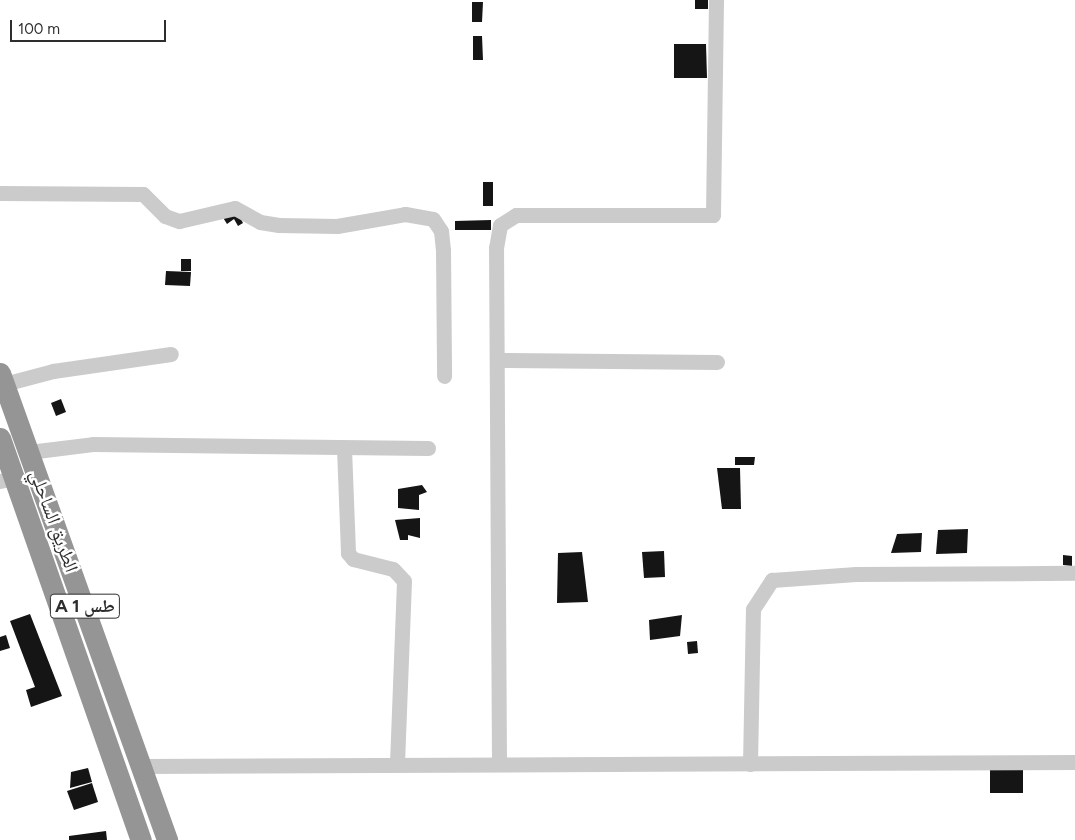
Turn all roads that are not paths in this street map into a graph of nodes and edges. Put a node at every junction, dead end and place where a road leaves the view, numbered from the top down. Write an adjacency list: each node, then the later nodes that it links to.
1 (716, 0): 4 (street)
2 (0, 193): 6 (street)
3 (172, 354): 7 (street)
4 (498, 360): 5 (street); 15 (street)
5 (717, 362)
6 (444, 376)
7 (2, 378): 11 (highway, الطريق الساحلي / A 1 طس)
8 (0, 440): 12 (highway, الطريق الساحلي / A 1 طس)
9 (344, 448): 10 (street); 11 (street); 17 (street)
10 (428, 448)
11 (29, 452): 18 (highway, الطريق الساحلي / A 1 طس)
12 (8, 480): 19 (highway, الطريق الساحلي / A 1 طس)
13 (1075, 573): 16 (street)
14 (1075, 762): 16 (street)
15 (499, 763): 16 (street); 17 (street)
16 (750, 764)
17 (397, 765): 18 (street)
18 (142, 766): 20 (highway, الطريق الساحلي / A 1 طس)
19 (141, 840)
20 (167, 840)

